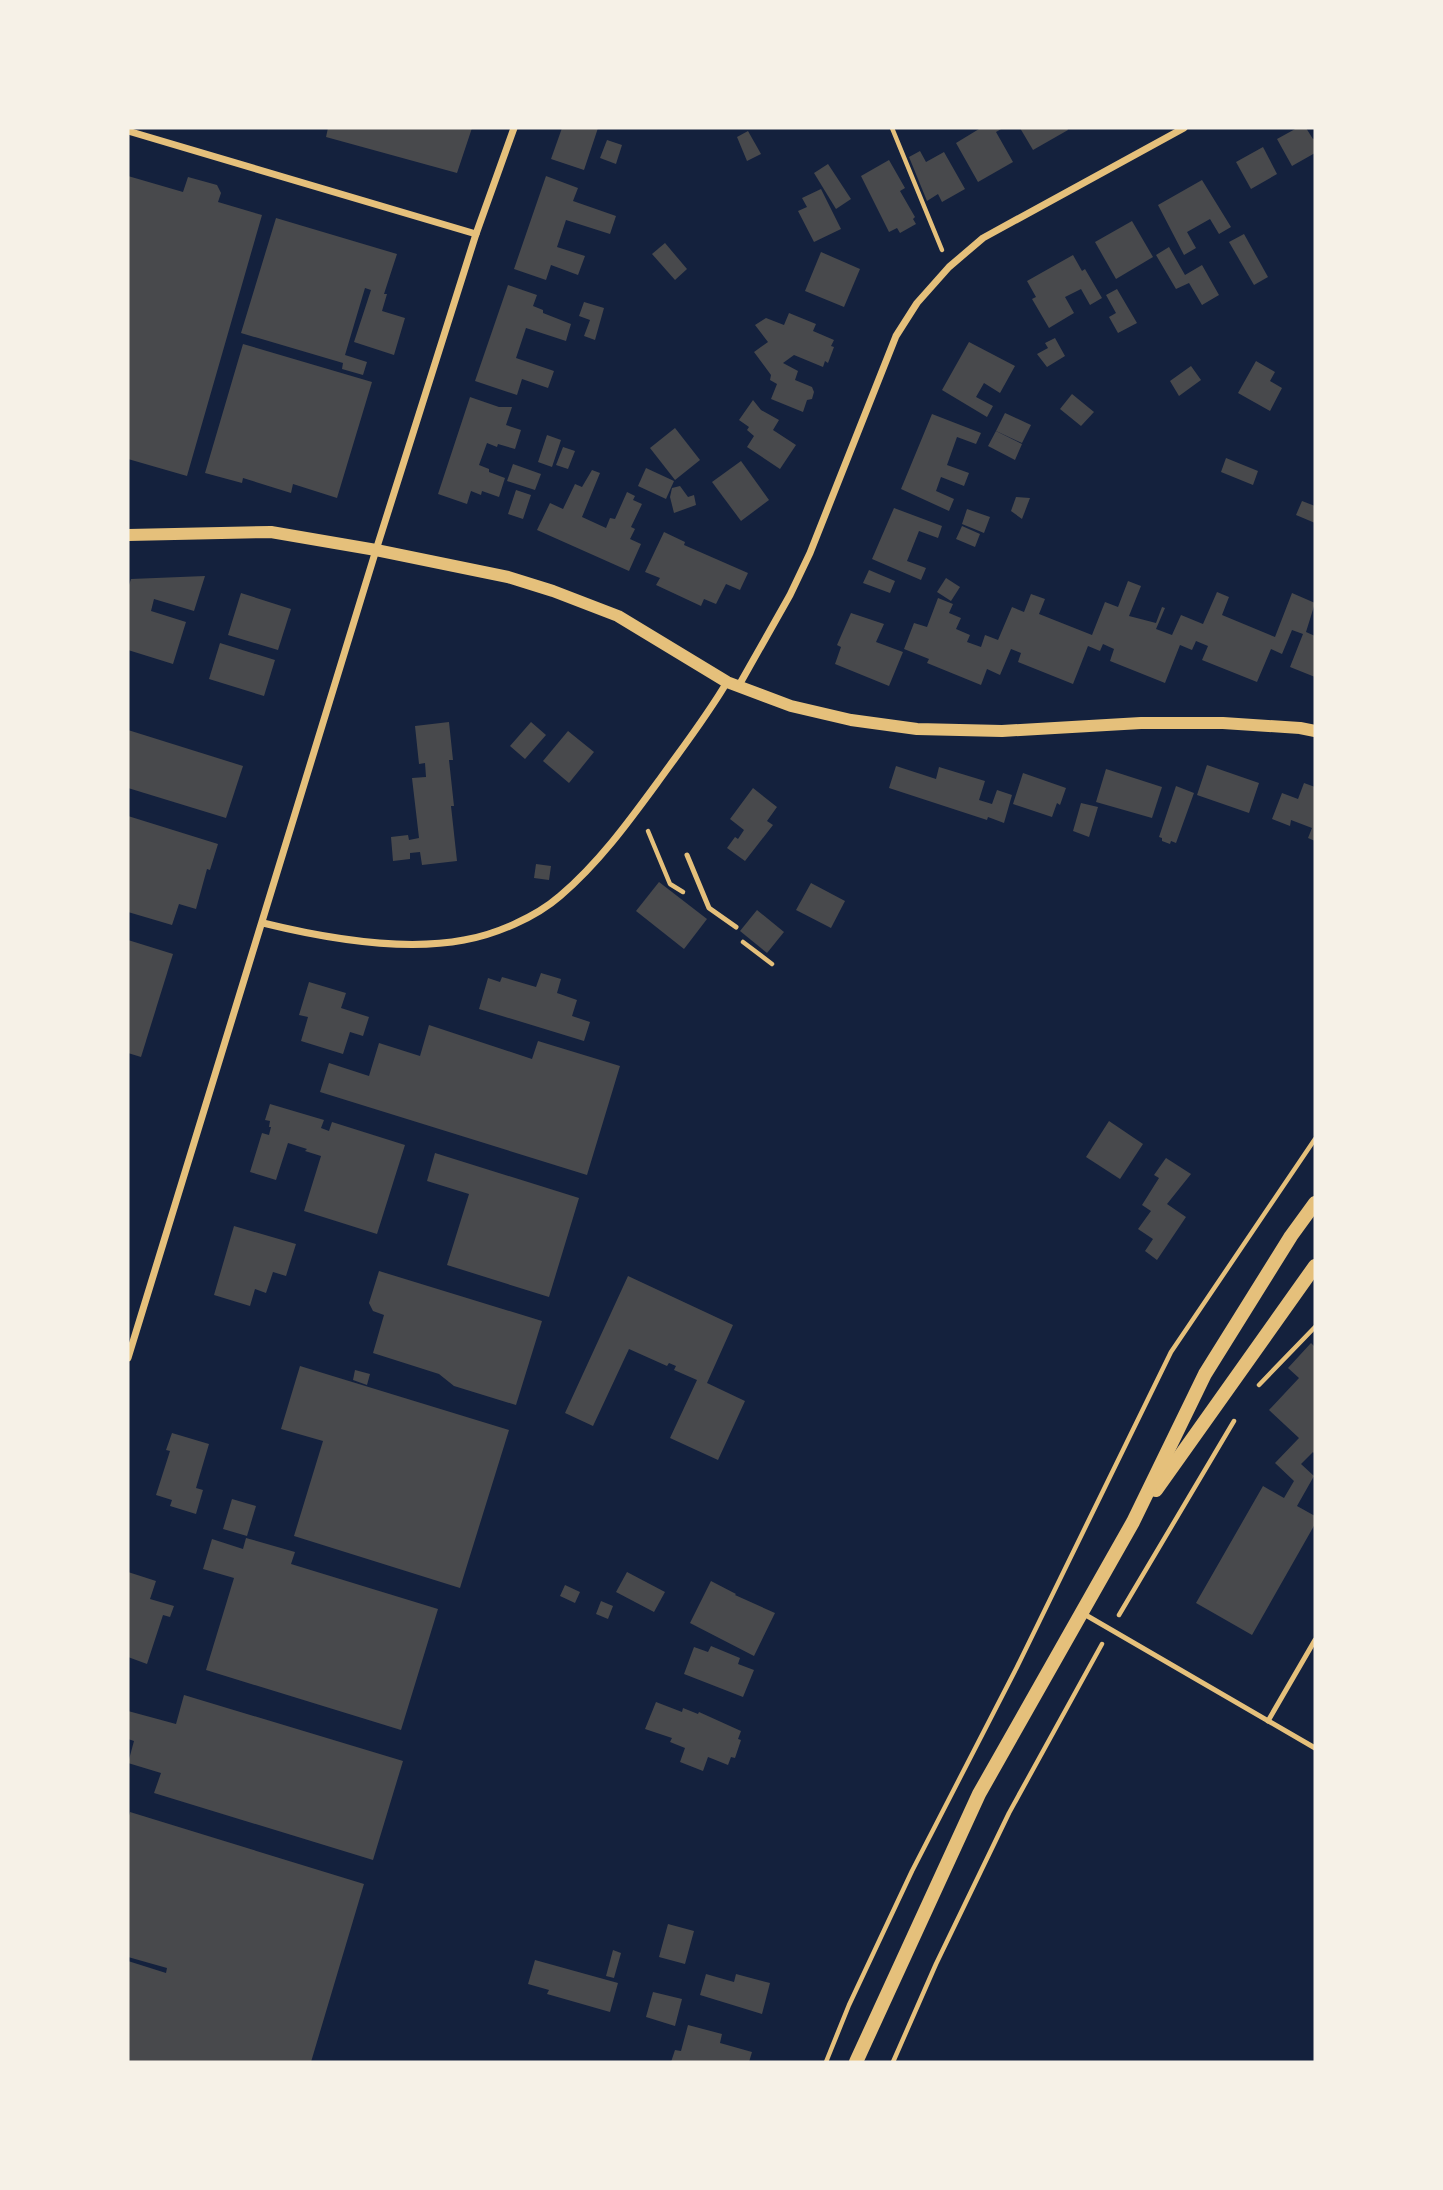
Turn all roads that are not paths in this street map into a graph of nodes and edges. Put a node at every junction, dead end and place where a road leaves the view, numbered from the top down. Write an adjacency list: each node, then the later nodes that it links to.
1 (514, 128): 4 (street)
2 (1184, 128): 7 (street)
3 (128, 131): 4 (street)
4 (476, 234): 6 (street)
5 (128, 535): 6 (street)
6 (376, 550): 7 (street); 10 (street)
7 (733, 684): 8 (street); 10 (street)
8 (1315, 731)
9 (687, 855): 11 (lane)
10 (263, 923): 14 (street)
11 (736, 928)
12 (1315, 1203): 15 (main road)
13 (1315, 1266): 15 (main road)
14 (128, 1358)
15 (1133, 1522): 16 (main road)
16 (1082, 1612): 18 (lane); 20 (main road)
17 (1315, 1640): 18 (lane)
18 (1268, 1721): 19 (lane)
19 (1315, 1748)
20 (856, 2062)

